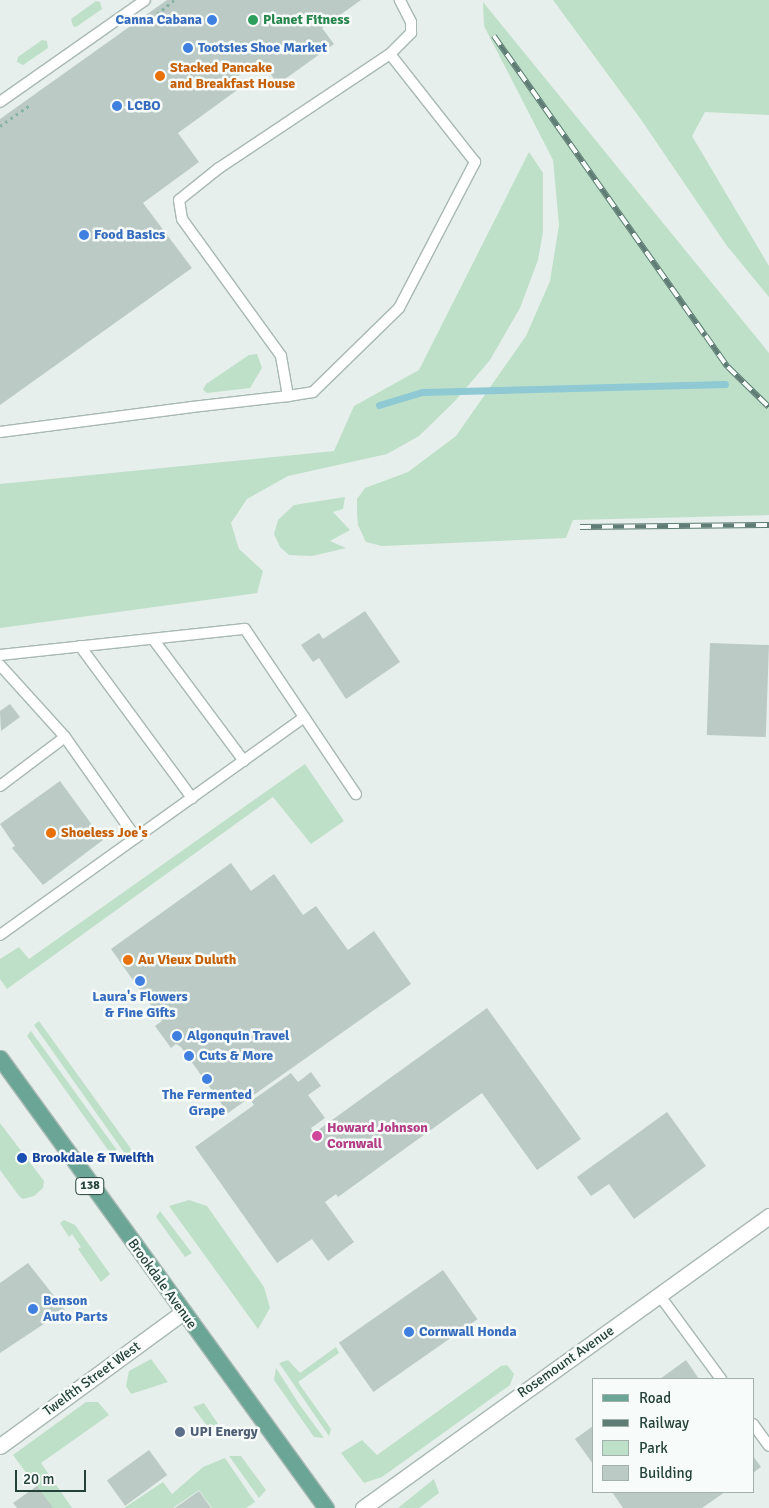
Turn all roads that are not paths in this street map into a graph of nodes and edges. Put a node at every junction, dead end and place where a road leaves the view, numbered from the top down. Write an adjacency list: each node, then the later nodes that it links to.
1 (145, 0): 4 (lane)
2 (400, 0): 3 (lane)
3 (390, 54): 5 (lane); 5 (lane)
4 (0, 102)
5 (288, 396): 6 (lane)
6 (0, 432)
7 (153, 638): 8 (lane); 11 (lane); 13 (lane)
8 (80, 646): 9 (lane); 16 (lane)
9 (0, 655)
10 (0, 665): 12 (lane)
11 (304, 717): 13 (lane); 15 (lane)
12 (65, 737): 14 (lane); 17 (lane)
13 (244, 761): 16 (lane)
14 (0, 786)
15 (356, 794)
16 (192, 798): 17 (lane)
17 (136, 838): 18 (lane)
18 (1, 933)
19 (0, 1058): 22 (main road, Brookdale Avenue / 138)
20 (769, 1216): 21 (street, Rosemount Avenue)
21 (660, 1296): 23 (lane); 28 (street, Rosemount Avenue)
22 (183, 1312): 25 (street, Twelfth Street West); 27 (main road, Brookdale Avenue / 138)
23 (720, 1378)
24 (754, 1425): 26 (lane)
25 (0, 1446)
26 (769, 1446)
27 (326, 1508)
28 (364, 1508)

